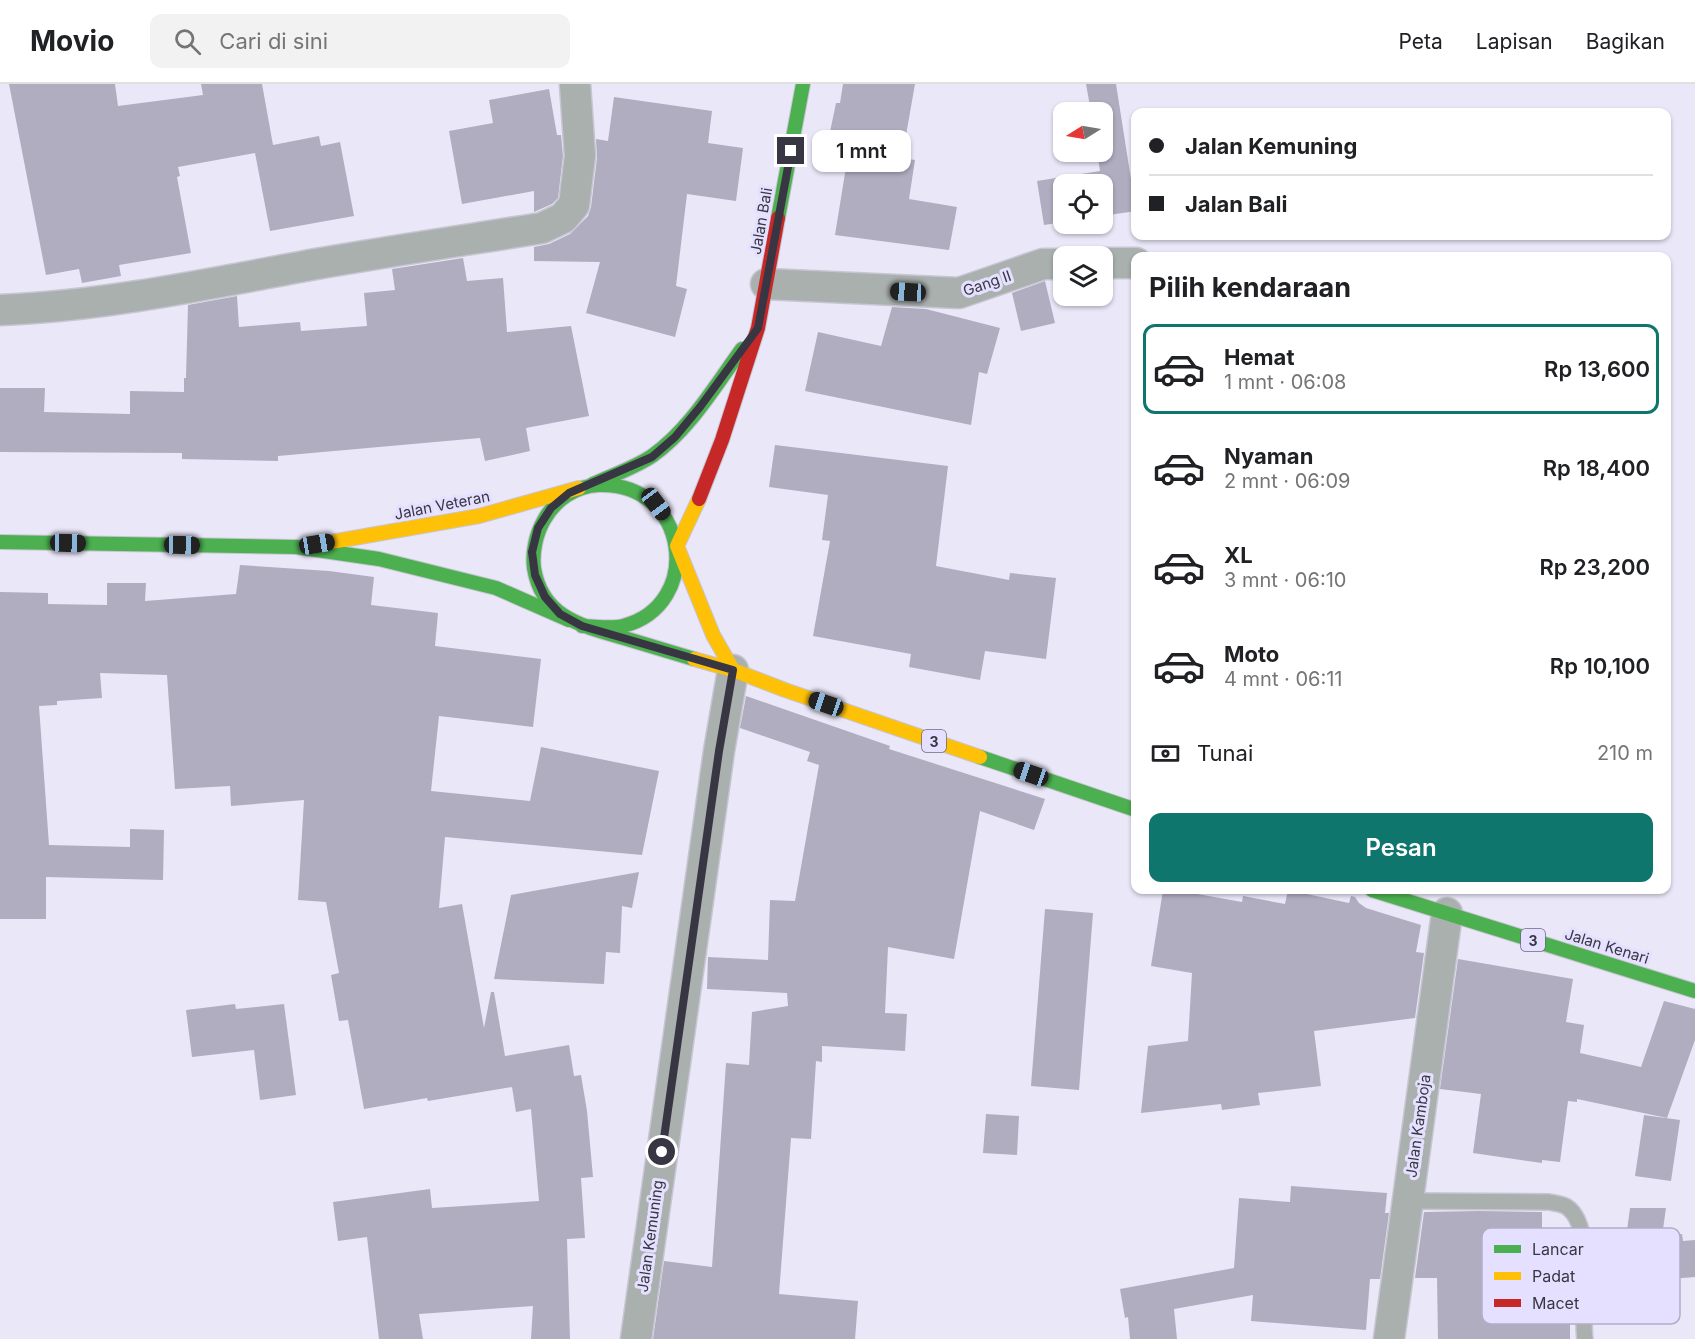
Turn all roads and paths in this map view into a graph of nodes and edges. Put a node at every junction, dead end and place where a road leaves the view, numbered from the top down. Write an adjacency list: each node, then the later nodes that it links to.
1 (575, 84): 7 (street)
2 (803, 84): 6 (main road, Jalan Bali / 3)
3 (1131, 263): 5 (street)
4 (1053, 264): 6 (street, Gang II)
5 (1113, 264)
6 (766, 284): 8 (main road, Jalan Bali / 3)
7 (0, 310)
8 (758, 328): 9 (main road, 3); 11 (main road, 3)
9 (591, 485): 11 (main road, 3); 12 (main road, Jalan Veteran); 13 (main road, 3)
10 (0, 542): 12 (main road, Jalan Veteran)
11 (677, 546): 13 (main road, 3); 14 (main road, 3)
12 (297, 547): 13 (main road, Jalan Veteran)
13 (582, 626): 14 (main road, 3)
14 (733, 670): 15 (main road, 3); 22 (street, Jalan Kemuning)
15 (1131, 808)
16 (1385, 894): 17 (main road, Jalan Kenari / 3)
17 (1447, 913): 18 (main road, Jalan Kenari / 3); 19 (street, Jalan Kamboja)
18 (1695, 991)
19 (1408, 1201): 20 (lane); 23 (street, Jalan Kamboja)
20 (1580, 1228)
21 (1585, 1324): 24 (lane)
22 (636, 1339)
23 (1389, 1339)
24 (1585, 1339)

